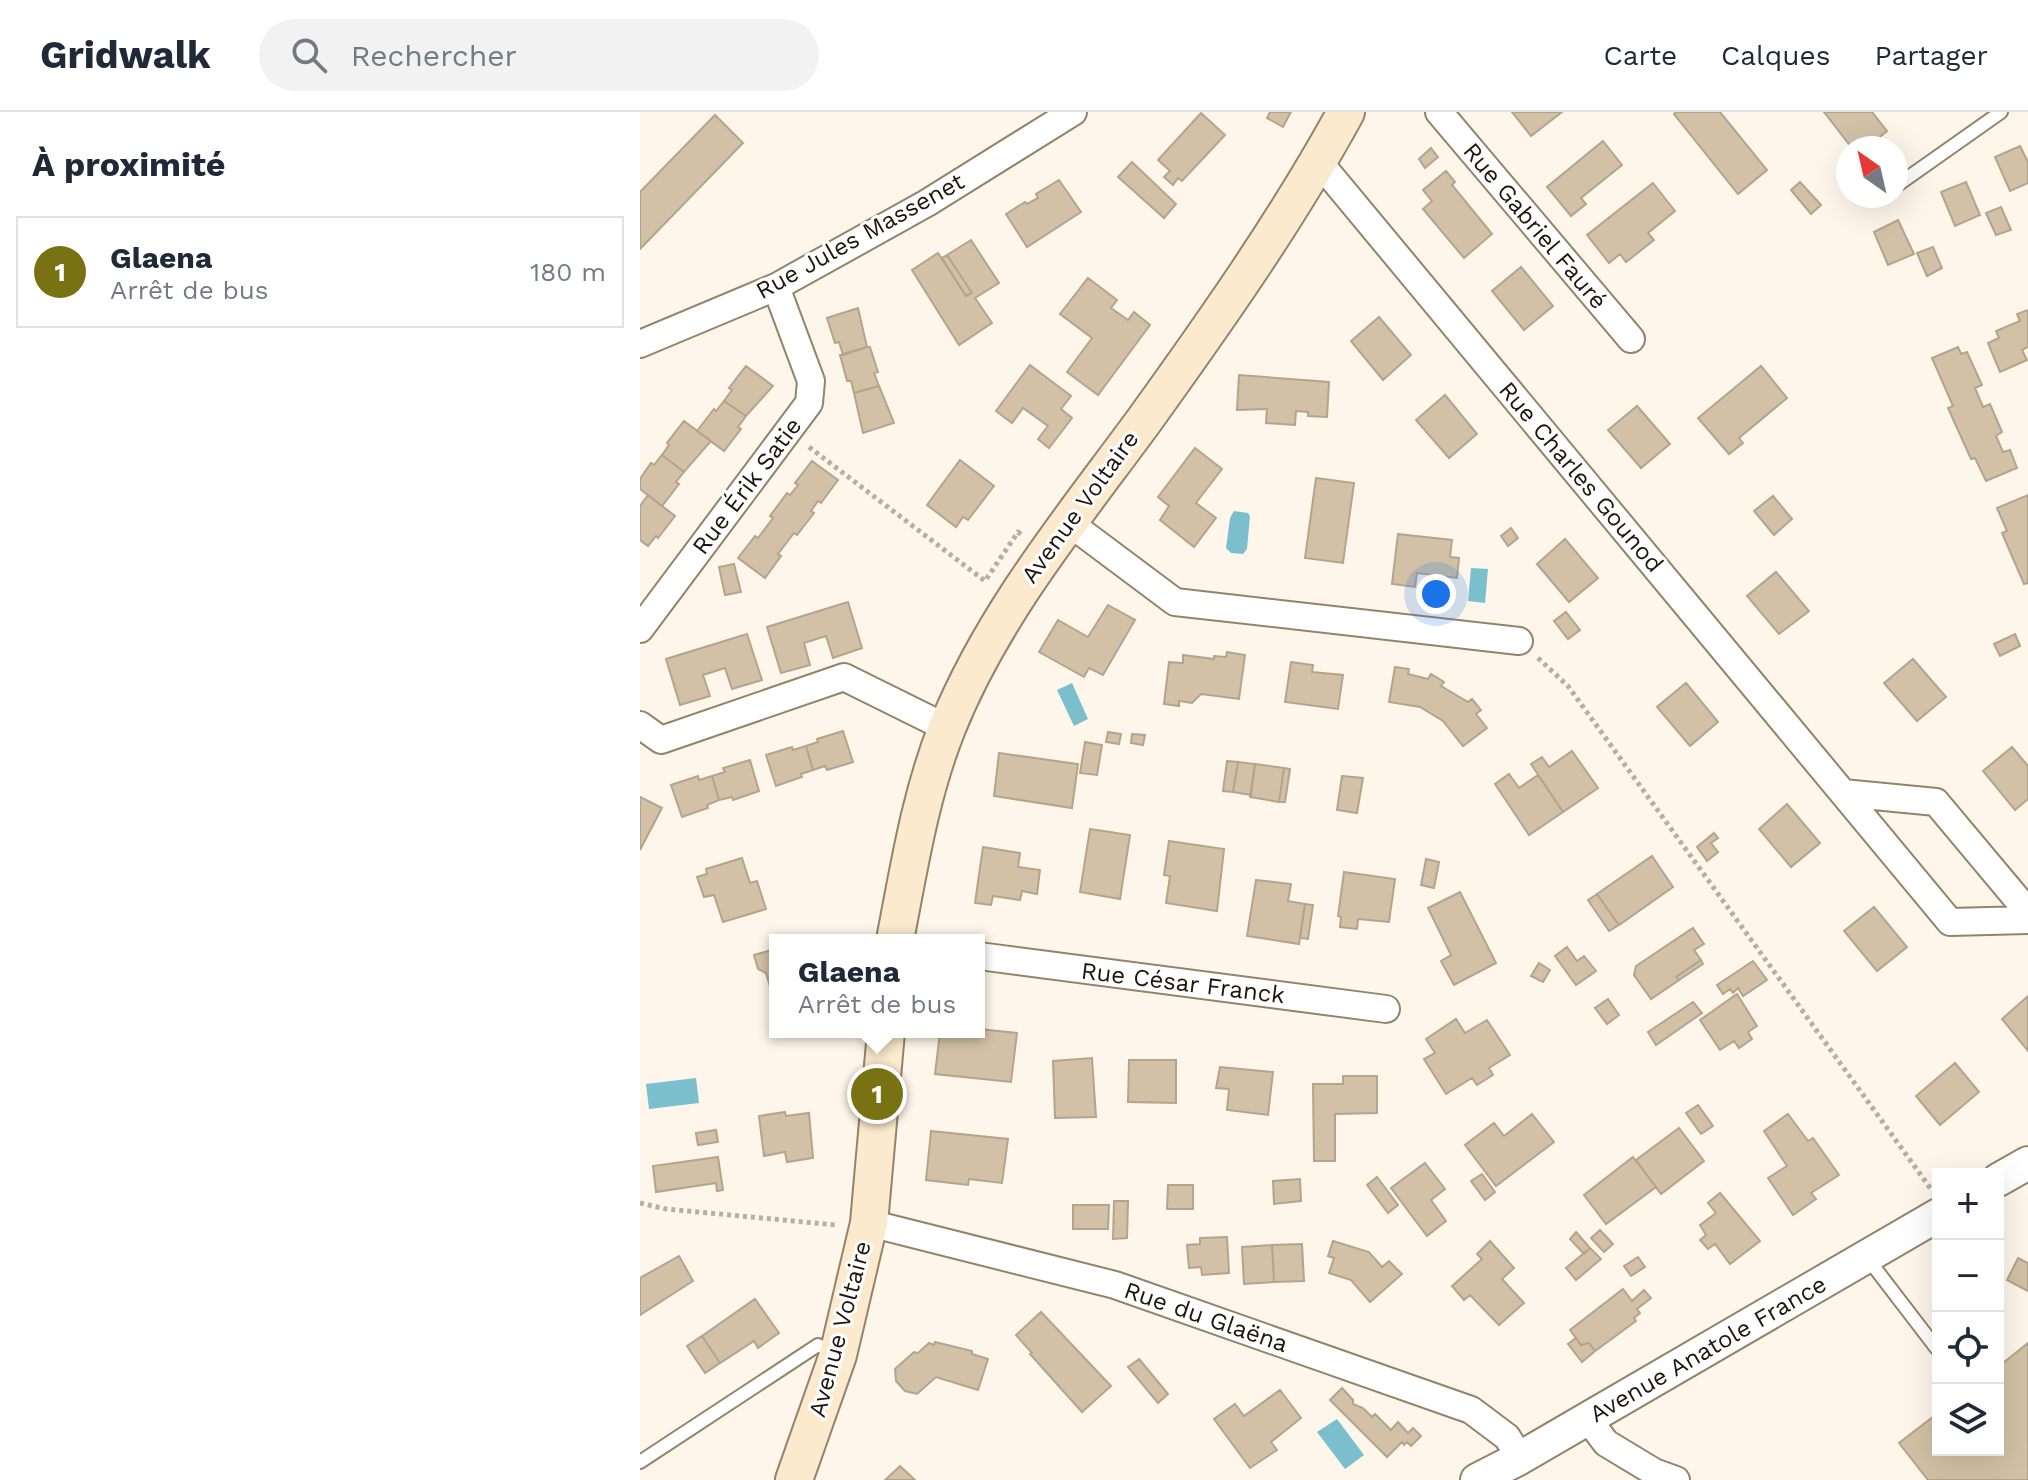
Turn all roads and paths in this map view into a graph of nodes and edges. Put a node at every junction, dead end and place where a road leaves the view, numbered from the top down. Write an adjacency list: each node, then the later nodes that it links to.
1 (1073, 112): 7 (street, Rue Jules Massenet)
2 (1346, 112): 5 (main road, Avenue Voltaire)
3 (1439, 112): 8 (street, Rue Gabriel Fauré)
4 (2001, 112): 6 (lane)
5 (1319, 162): 11 (main road, Avenue Voltaire); 17 (street, Rue Charles Gounod)
6 (1908, 178)
7 (776, 287): 9 (street, Rue Jules Massenet); 10 (street, Rue Érik Satie)
8 (1631, 339)
9 (640, 344)
10 (789, 431): 12 (path); 13 (street, Rue Érik Satie)
11 (1068, 522): 14 (street); 16 (main road, Avenue Voltaire)
12 (1023, 535)
13 (640, 629)
14 (1519, 641): 24 (path)
15 (640, 725): 16 (street)
16 (947, 728): 20 (main road, Avenue Voltaire)
17 (1843, 793): 18 (street); 19 (street, Rue Charles Gounod)
18 (2028, 912)
19 (2028, 920)
20 (896, 934)
21 (985, 957): 22 (street, Rue César Franck)
22 (1386, 1009)
23 (885, 1038): 27 (main road, Avenue Voltaire)
24 (1932, 1190)
25 (640, 1203): 27 (path)
26 (1932, 1219): 28 (street, Avenue Anatole France)
27 (869, 1223): 30 (main road, Avenue Voltaire); 32 (street, Rue du Glaëna)
28 (1867, 1257): 29 (lane); 31 (street, Avenue Anatole France)
29 (1932, 1342)
30 (838, 1355): 33 (lane); 34 (main road, Avenue Voltaire)
31 (1588, 1419): 32 (street, Avenue Anatole France); 36 (street)
32 (1520, 1458): 35 (street, Avenue Anatole France)
33 (640, 1462)
34 (794, 1480)
35 (1477, 1480)
36 (1676, 1480)

